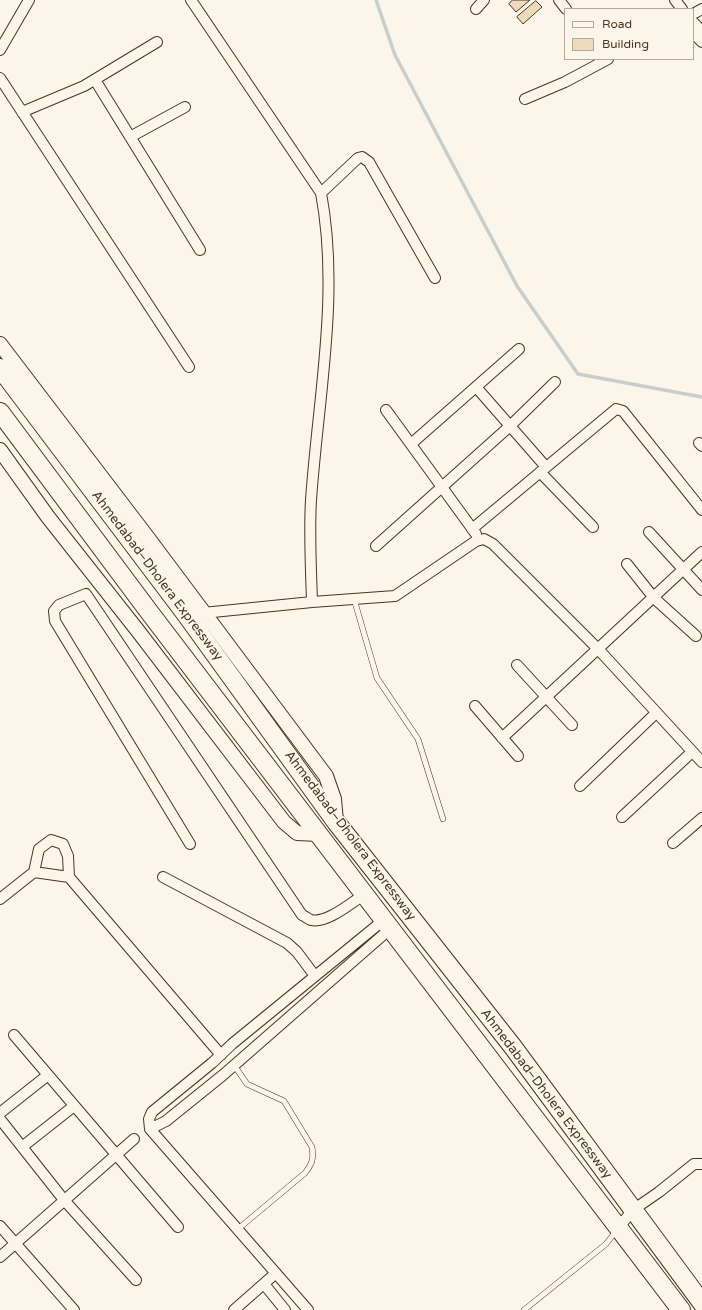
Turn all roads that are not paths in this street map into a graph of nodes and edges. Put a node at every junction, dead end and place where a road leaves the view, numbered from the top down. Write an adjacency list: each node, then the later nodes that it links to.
1 (29, 0): 14 (street)
2 (191, 0): 22 (street)
3 (484, 0): 8 (street)
4 (559, 0): 6 (street)
5 (675, 0): 7 (street)
6 (565, 8)
7 (681, 8)
8 (476, 9)
9 (694, 23): 10 (street)
10 (702, 31)
11 (694, 34): 13 (street)
12 (157, 42): 17 (street)
13 (702, 42)
14 (0, 50)
15 (606, 60): 18 (street)
16 (0, 78): 20 (street)
17 (95, 80): 20 (street); 21 (street)
18 (525, 99)
19 (184, 107): 21 (street)
20 (22, 112): 27 (street)
21 (130, 137): 23 (street)
22 (321, 192): 24 (street); 52 (street)
23 (200, 250)
24 (435, 278)
25 (0, 344): 53 (street)
26 (519, 349): 30 (street)
27 (189, 367)
28 (0, 368): 69 (highway, Ahmedabad–Dholera Expressway)
29 (555, 382): 33 (street)
30 (476, 387): 33 (street); 34 (street)
31 (386, 410): 34 (street)
32 (0, 412): 70 (highway, Ahmedabad–Dholera Expressway)
33 (510, 426): 36 (street); 37 (street)
34 (411, 444): 37 (street)
35 (0, 450): 47 (street)
36 (543, 469): 38 (street); 39 (street); 40 (street)
37 (442, 487): 40 (street); 43 (street)
38 (702, 510)
39 (593, 528)
40 (472, 529): 42 (street)
41 (649, 532): 46 (street)
42 (480, 540): 51 (street); 55 (street)
43 (376, 546)
44 (702, 552): 46 (street)
45 (627, 564): 50 (street)
46 (683, 570): 48 (street); 50 (street)
47 (101, 584): 49 (street); 70 (street)
48 (702, 590)
49 (86, 594): 72 (street); 76 (street)
50 (654, 598): 54 (street); 55 (street)
51 (354, 599): 52 (street); 68 (lane)
52 (312, 602): 53 (street)
53 (204, 613): 69 (street)
54 (696, 636)
55 (599, 650): 57 (street); 59 (street)
56 (517, 665): 57 (street)
57 (547, 697): 60 (street); 61 (street)
58 (475, 706): 61 (street)
59 (656, 713): 62 (street); 65 (street)
60 (572, 725)
61 (502, 738): 63 (street)
62 (692, 752): 64 (street); 66 (street)
63 (518, 756)
64 (702, 762)
65 (580, 786)
66 (622, 817)
67 (702, 818): 71 (street)
68 (443, 819)
69 (336, 822): 97 (highway, Ahmedabad–Dholera Expressway)
70 (319, 834): 76 (highway, Ahmedabad–Dholera Expressway)
71 (673, 843)
72 (190, 844)
73 (34, 872): 74 (street); 74 (street); 77 (street)
74 (69, 877): 82 (street)
75 (163, 877): 79 (street)
76 (365, 894): 78 (highway, Ahmedabad–Dholera Expressway)
77 (0, 899)
78 (388, 924): 79 (street); 83 (street); 100 (highway, Ahmedabad–Dholera Expressway)
79 (315, 976): 81 (street)
80 (14, 1035): 86 (street)
81 (232, 1044): 82 (street); 83 (street)
82 (221, 1055): 84 (street)
83 (244, 1057): 85 (street)
84 (212, 1063): 87 (street); 91 (street)
85 (234, 1065): 87 (street); 101 (lane)
86 (48, 1074): 88 (street); 89 (street)
87 (223, 1075): 91 (street)
88 (74, 1106): 93 (street); 94 (street)
89 (0, 1113)
90 (0, 1119): 93 (street)
91 (150, 1129): 101 (street)
92 (134, 1139): 94 (street)
93 (22, 1147): 96 (street)
94 (116, 1155): 96 (street); 99 (street)
95 (702, 1164): 97 (street)
96 (64, 1200): 102 (street); 105 (street)
97 (633, 1210): 100 (street); 107 (highway, Ahmedabad–Dholera Expressway)
98 (0, 1226): 102 (street)
99 (178, 1227)
100 (619, 1227): 112 (lane); 113 (highway, Ahmedabad–Dholera Expressway)
101 (238, 1229): 104 (street)
102 (15, 1243): 103 (street); 108 (street)
103 (0, 1257)
104 (276, 1273): 106 (street); 111 (street)
105 (136, 1280)
106 (264, 1284): 109 (street); 110 (street)
107 (702, 1303)
108 (74, 1310)
109 (234, 1310)
110 (285, 1310)
111 (308, 1310)
112 (524, 1310)
113 (681, 1310)

